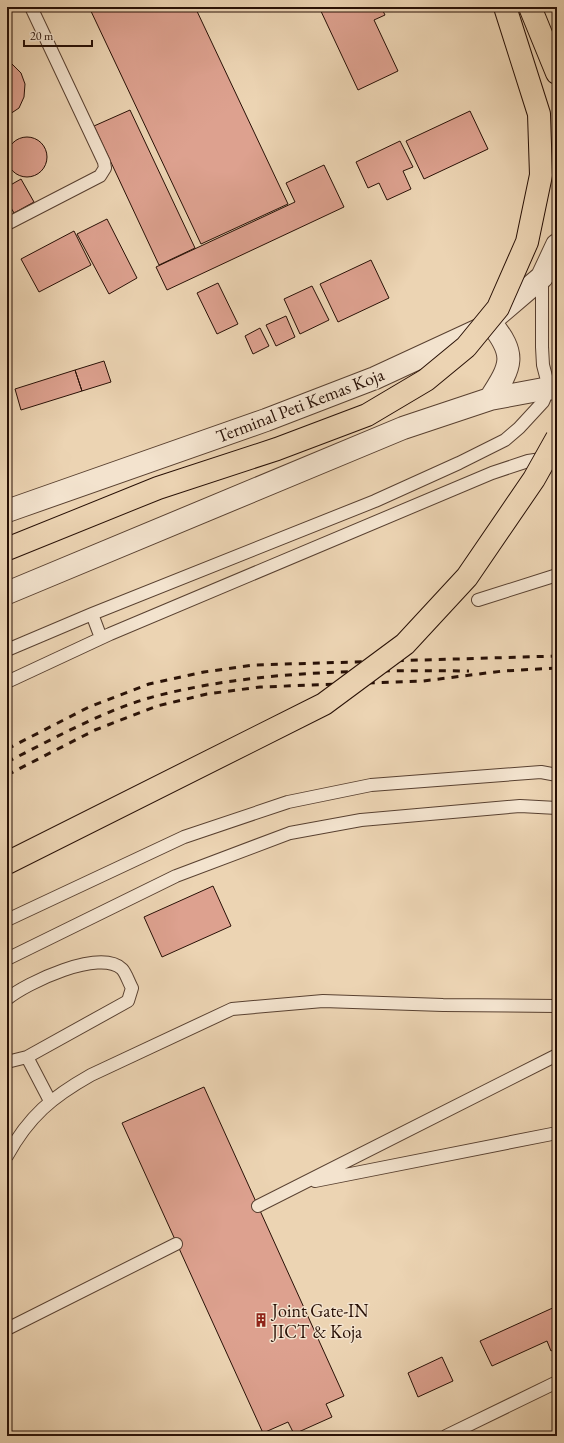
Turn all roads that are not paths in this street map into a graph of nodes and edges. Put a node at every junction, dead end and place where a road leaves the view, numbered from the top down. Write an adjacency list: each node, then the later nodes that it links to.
1 (31, 7): 6 (lane)
2 (505, 7): 15 (highway, bridge)
3 (530, 7): 5 (highway)
4 (538, 7): 5 (highway)
5 (557, 69)
6 (7, 224)
7 (557, 245): 8 (street, Terminal Peti Kemas Koja)
8 (542, 277): 9 (street, Terminal Peti Kemas Koja); 10 (lane)
9 (490, 322): 11 (street); 14 (street, Terminal Peti Kemas Koja)
10 (553, 389): 11 (street); 19 (lane)
11 (490, 400): 17 (street)
12 (557, 438): 27 (highway, bridge)
13 (557, 457): 20 (lane)
14 (7, 511)
15 (7, 549)
16 (557, 575): 18 (lane)
17 (7, 593)
18 (478, 600)
19 (92, 614): 20 (lane); 21 (lane)
20 (101, 638): 22 (lane)
21 (7, 650)
22 (7, 682)
23 (557, 770): 24 (lane)
24 (540, 772): 25 (lane); 28 (lane)
25 (557, 775)
26 (557, 808): 29 (lane)
27 (7, 863)
28 (7, 920)
29 (7, 959)
30 (7, 999): 33 (lane)
31 (557, 1006): 35 (lane)
32 (557, 1055): 38 (lane)
33 (27, 1057): 34 (lane); 35 (lane)
34 (7, 1062)
35 (50, 1101): 37 (lane)
36 (557, 1133): 38 (lane)
37 (7, 1156)
38 (300, 1183): 39 (lane)
39 (258, 1206)
40 (176, 1244): 41 (lane)
41 (7, 1329)
42 (557, 1382): 43 (lane)
43 (446, 1436)

